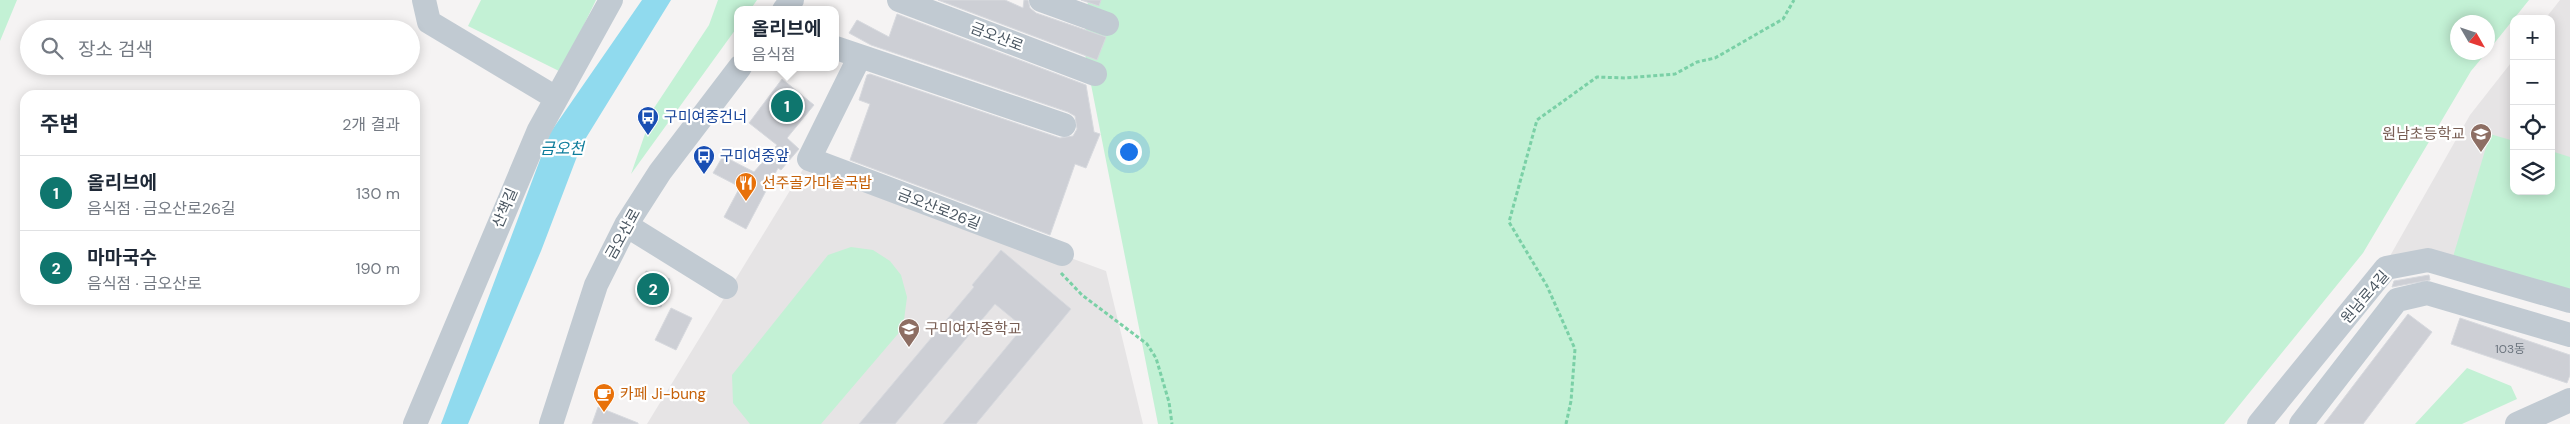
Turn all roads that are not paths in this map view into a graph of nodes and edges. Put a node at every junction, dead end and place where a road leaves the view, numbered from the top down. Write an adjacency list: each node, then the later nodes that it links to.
1 (424, 0): 10 (street)
2 (611, 0): 10 (street, 산책길)
3 (899, 0): 9 (street, 금오산로)
4 (1041, 0): 5 (street)
5 (1107, 24)
6 (839, 49): 7 (street)
7 (859, 58): 11 (street); 13 (street, 금오산로26길)
8 (737, 71): 12 (street, 금오산로)
9 (1095, 74)
10 (556, 98): 18 (street, 산책길)
11 (1064, 125)
12 (626, 225): 14 (street); 19 (street, 금오산로)
13 (1058, 261)
14 (726, 287)
15 (2570, 301): 20 (street, 원남로4길)
16 (2570, 335): 21 (street)
17 (2570, 400): 22 (street)
18 (415, 424)
19 (551, 424)
20 (2259, 424)
21 (2301, 424)
22 (2517, 424)

